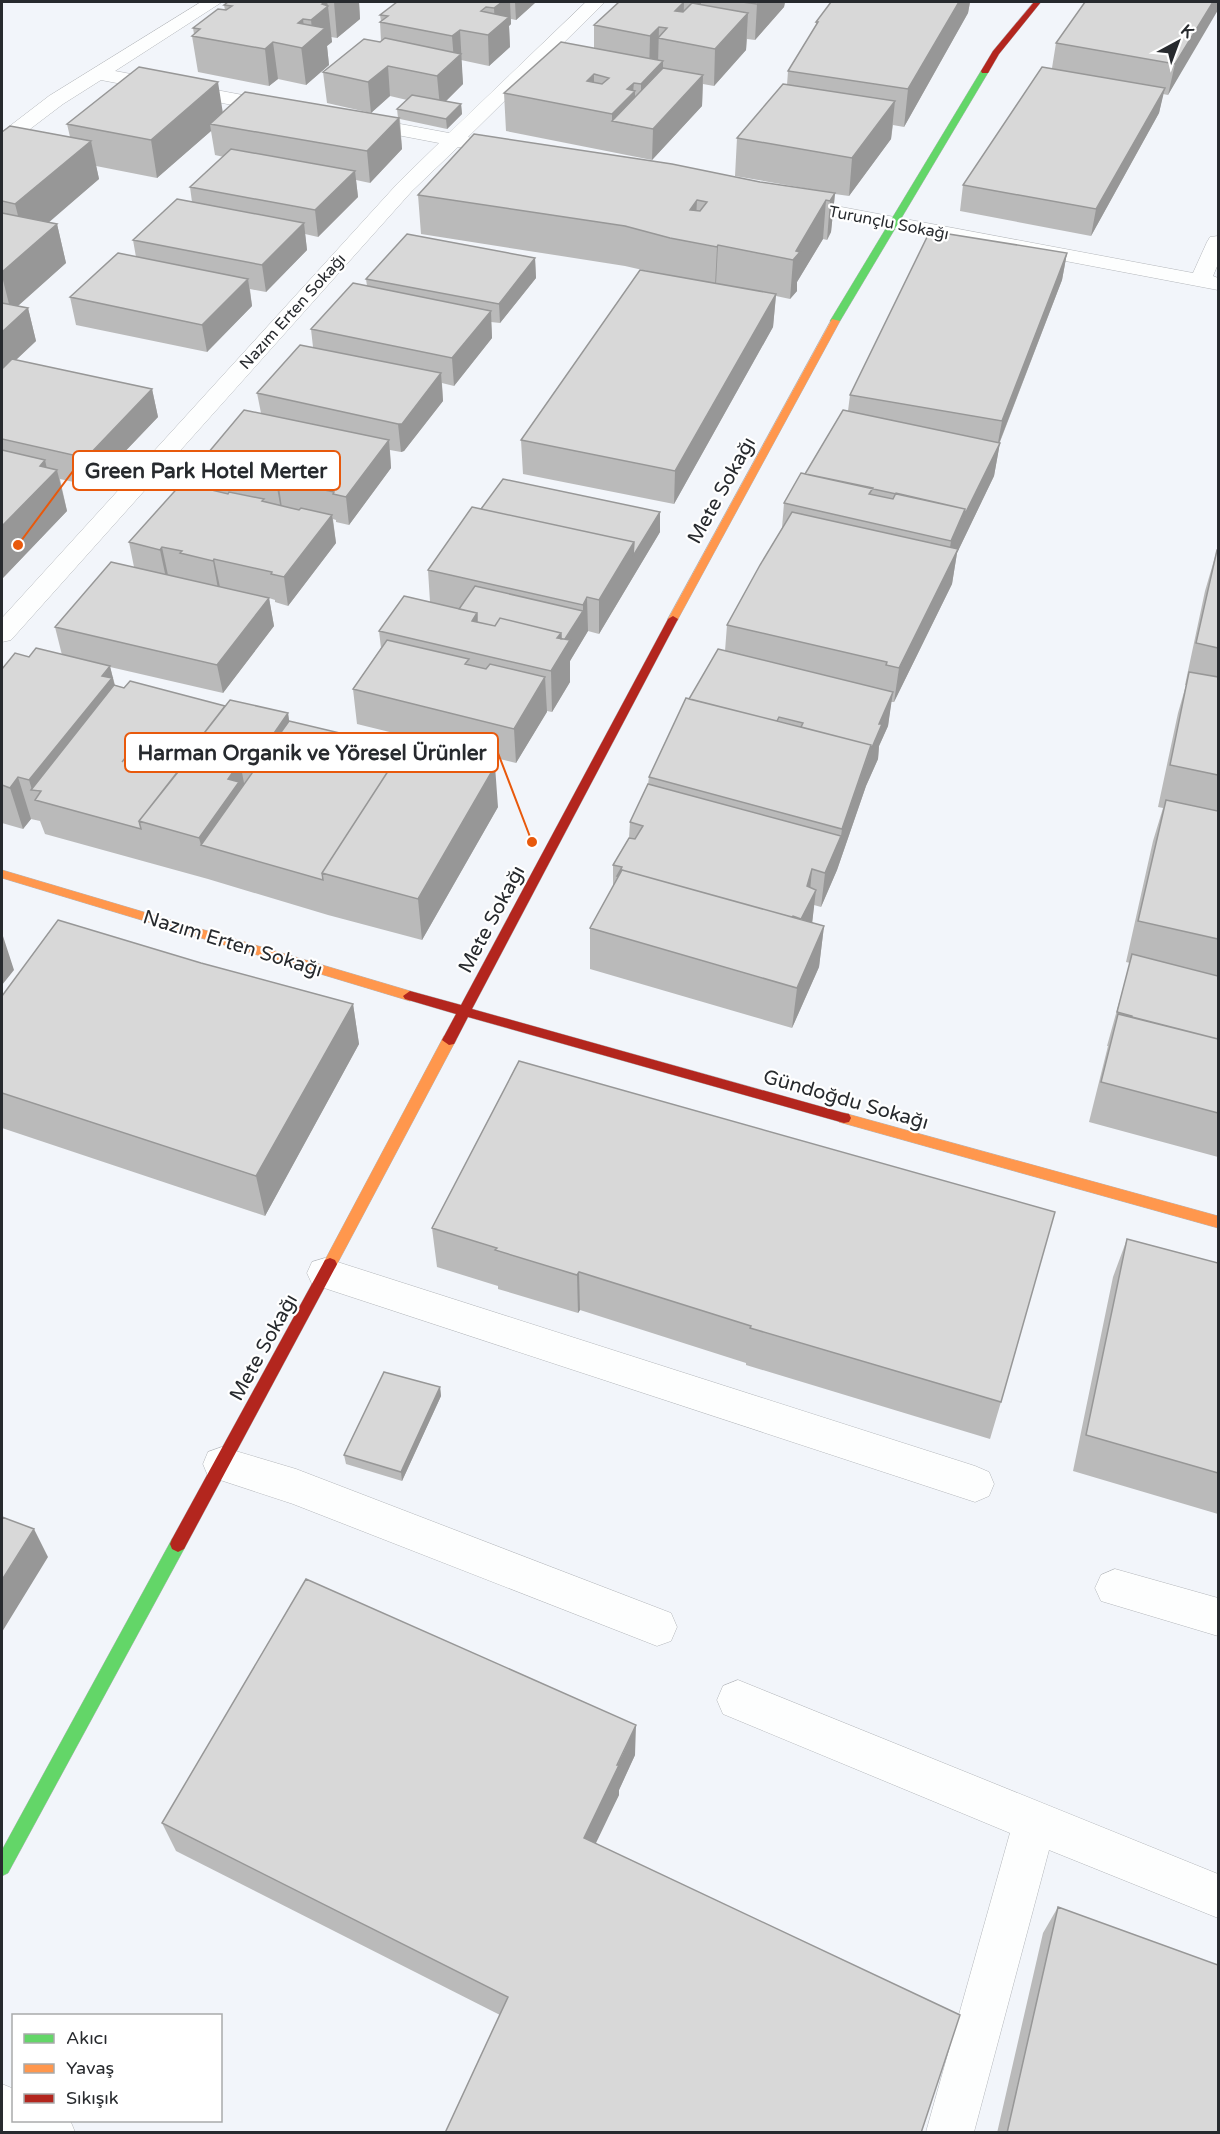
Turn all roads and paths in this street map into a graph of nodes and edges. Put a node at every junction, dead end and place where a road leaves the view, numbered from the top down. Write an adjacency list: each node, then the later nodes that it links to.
1 (213, 2): 4 (street)
2 (596, 2): 7 (street, Nazım Erten Sokağı)
3 (1037, 2): 11 (street, Mete Sokağı)
4 (99, 74): 5 (street); 8 (street)
5 (299, 111)
6 (334, 118): 7 (street)
7 (452, 140): 9 (street); 14 (street, Nazım Erten Sokağı)
8 (2, 141)
9 (533, 155)
10 (765, 199): 11 (street, Turunçlu Sokağı)
11 (893, 223): 13 (street, Turunçlu Sokağı); 16 (street, Mete Sokağı)
12 (1218, 242): 13 (street)
13 (1209, 282)
14 (2, 634)
15 (2, 874): 16 (street, Nazım Erten Sokağı)
16 (464, 1012): 17 (street, Gündoğdu Sokağı); 18 (street, Mete Sokağı)
17 (1218, 1222)
18 (325, 1273): 19 (street, Mete Sokağı); 20 (street)
19 (222, 1464): 23 (street); 26 (street, Mete Sokağı)
20 (975, 1484)
21 (1115, 1588): 22 (street)
22 (1218, 1617)
23 (657, 1627)
24 (738, 1700): 25 (street)
25 (1035, 1822): 27 (street); 30 (street)
26 (2, 1867)
27 (1218, 1896)
28 (29, 2122): 29 (street)
29 (51, 2133)
30 (950, 2133)

